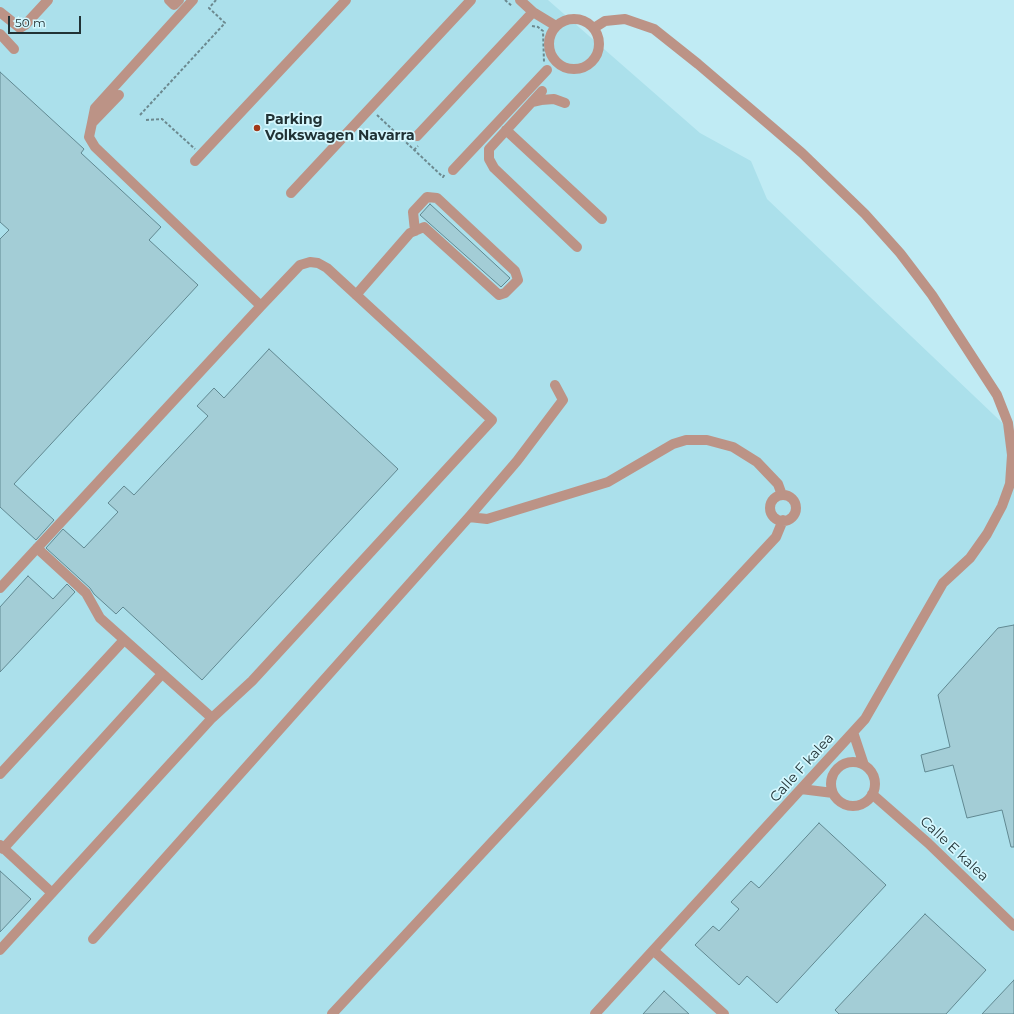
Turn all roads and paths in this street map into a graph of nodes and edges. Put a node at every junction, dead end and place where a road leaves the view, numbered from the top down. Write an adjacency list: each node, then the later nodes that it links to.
1 (48, 0): 9 (street)
2 (168, 0): 3 (street)
3 (179, 0)
4 (193, 0): 23 (street)
5 (216, 0): 22 (path)
6 (346, 0): 27 (street)
7 (471, 0): 21 (street)
8 (520, 0): 10 (street)
9 (0, 12)
10 (532, 12): 11 (street); 25 (street)
11 (556, 26): 13 (street); 13 (street)
12 (528, 27): 16 (path)
13 (594, 28): 44 (street, Calle F kalea)
14 (0, 34): 15 (street)
15 (14, 49)
16 (546, 69): 28 (street)
17 (542, 91): 19 (street)
18 (119, 95): 23 (street)
19 (531, 103): 20 (street); 24 (street)
20 (565, 103)
21 (370, 108): 26 (path); 29 (street)
22 (140, 115)
23 (92, 123): 34 (street)
24 (506, 130): 30 (street); 32 (street)
25 (418, 141): 26 (path)
26 (414, 150): 28 (path)
27 (195, 161)
28 (450, 171)
29 (291, 193)
30 (602, 220)
31 (415, 231): 31 (street); 33 (street)
32 (577, 247)
33 (356, 295): 34 (street); 43 (street)
34 (261, 306): 39 (street)
35 (556, 384): 37 (street)
36 (782, 495): 37 (street); 38 (street); 38 (street)
37 (469, 518): 53 (street)
38 (783, 520): 56 (street)
39 (37, 548): 40 (street); 41 (street)
40 (0, 588)
41 (124, 640): 42 (street); 46 (street)
42 (162, 674): 43 (street); 50 (street)
43 (212, 718): 51 (street)
44 (853, 732): 45 (street); 47 (street, Calle F kalea)
45 (864, 765): 48 (street); 49 (street)
46 (0, 774)
47 (801, 789): 48 (street); 55 (street, Calle F kalea)
48 (833, 793): 49 (street)
49 (872, 794): 52 (street, Calle E kalea)
50 (2, 847): 51 (street)
51 (52, 893): 54 (street)
52 (1014, 926)
53 (93, 940)
54 (0, 950)
55 (654, 951): 57 (street, Calle F kalea); 58 (street)
56 (332, 1014)
57 (595, 1014)
58 (724, 1014)

